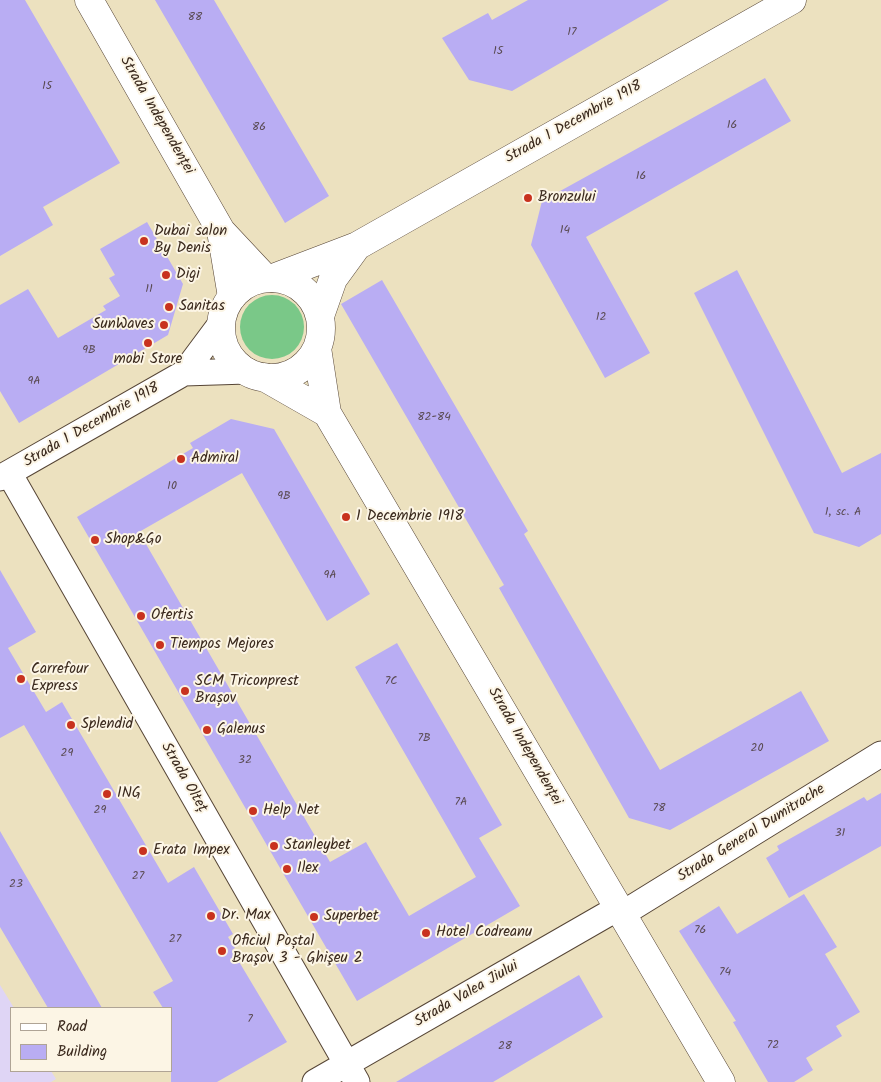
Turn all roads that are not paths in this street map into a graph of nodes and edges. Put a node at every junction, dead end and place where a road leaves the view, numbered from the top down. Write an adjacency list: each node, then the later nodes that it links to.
1 (89, 0): 3 (main road, Strada Independenței)
2 (792, 0): 4 (main road, Strada 1 Decembrie 1918)
3 (221, 231): 5 (main road, Strada Independenței); 6 (main road, Strada Independenței)
4 (357, 246): 5 (main road, Strada 1 Decembrie 1918); 7 (main road, Strada 1 Decembrie 1918)
5 (269, 278): 6 (main road); 7 (main road)
6 (227, 309): 9 (street, Strada 1 Decembrie 1918); 10 (main road)
7 (320, 316): 8 (main road)
8 (317, 348): 10 (main road); 11 (main road, Strada Independenței)
9 (184, 372): 10 (street, Strada 1 Decembrie 1918); 12 (street, Strada 1 Decembrie 1918)
10 (255, 374): 11 (main road, Strada Independenței)
11 (327, 413): 14 (main road, Strada Independenței)
12 (4, 476): 15 (street, Strada Olteț)
13 (881, 754): 14 (street, Strada General Dumitrache)
14 (620, 911): 15 (street, Strada Valea Jiului); 17 (main road, Strada Independenței)
15 (352, 1073): 16 (street, Strada Valea Jiului)
16 (315, 1082)
17 (721, 1082)

